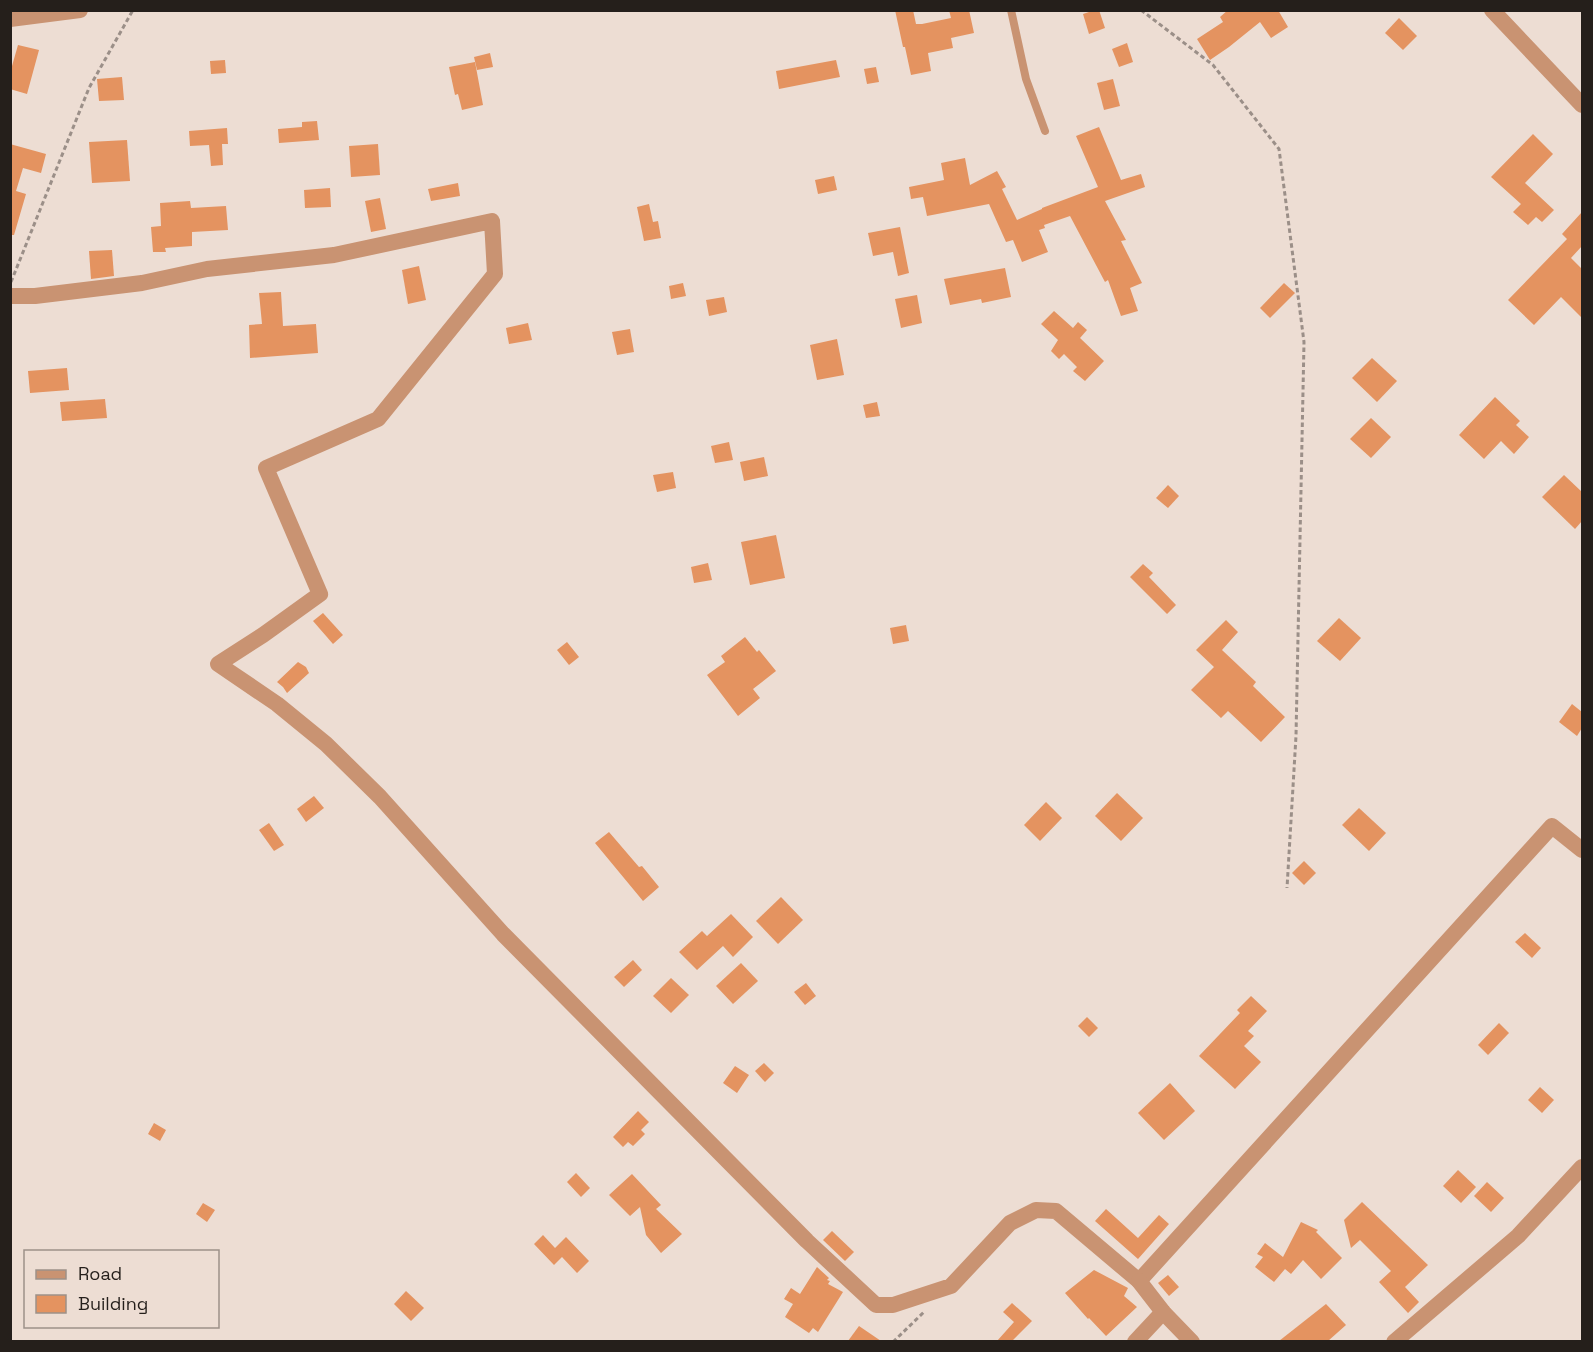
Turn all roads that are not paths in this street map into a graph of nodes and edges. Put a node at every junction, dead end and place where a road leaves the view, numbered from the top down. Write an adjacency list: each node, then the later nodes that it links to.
1 (80, 10): 4 (street)
2 (1011, 10): 6 (lane)
3 (1492, 10): 5 (street)
4 (10, 18)
5 (1582, 105)
6 (1045, 131)
7 (10, 296): 10 (street)
8 (1582, 850): 10 (street)
9 (1582, 1167): 14 (street)
10 (1139, 1281): 11 (street)
11 (1162, 1312): 12 (street); 13 (street)
12 (1135, 1341)
13 (1192, 1341)
14 (1395, 1341)

